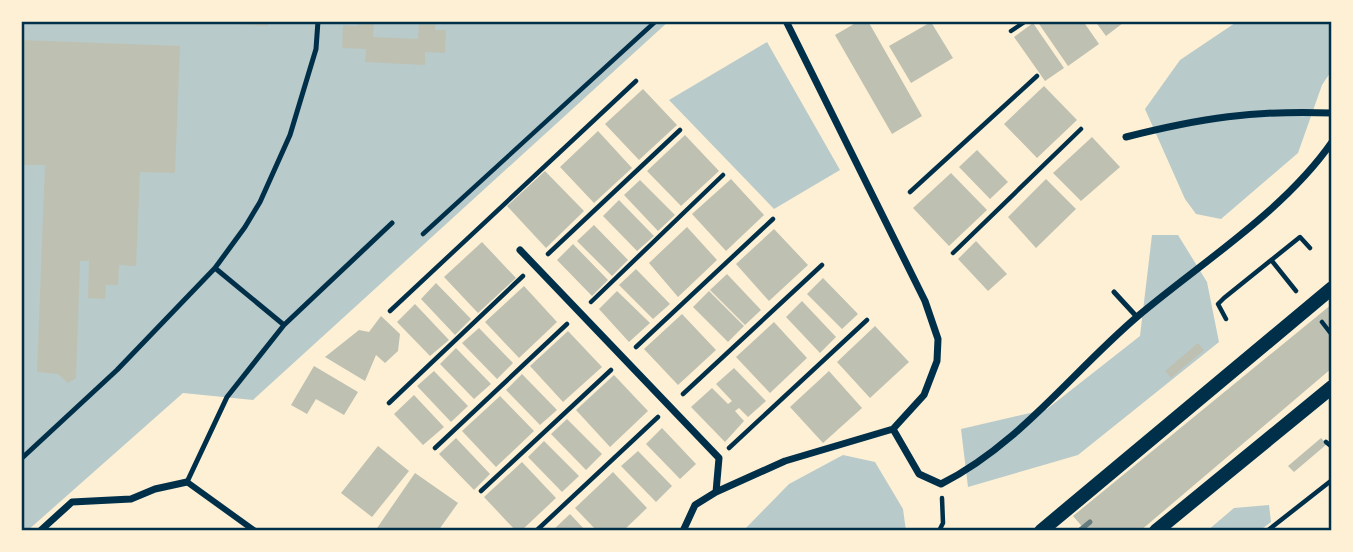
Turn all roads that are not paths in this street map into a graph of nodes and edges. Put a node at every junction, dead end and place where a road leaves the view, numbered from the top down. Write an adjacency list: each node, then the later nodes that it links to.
1 (318, 21): 8 (lane)
2 (786, 21): 14 (street)
3 (1332, 113): 4 (street)
4 (1126, 137)
5 (1332, 142): 11 (street)
6 (392, 223): 12 (lane)
7 (520, 250): 17 (street)
8 (215, 268): 12 (lane); 15 (lane)
9 (1332, 288): 21 (main road)
10 (1114, 292): 11 (lane)
11 (1137, 317): 14 (street)
12 (284, 325): 16 (lane)
13 (1332, 387): 22 (main road)
14 (893, 429): 17 (street)
15 (21, 459)
16 (187, 482): 18 (street); 19 (street)
17 (716, 492): 20 (street)
18 (40, 531)
19 (255, 531)
20 (683, 531)
21 (1041, 531)
22 (1156, 531)

